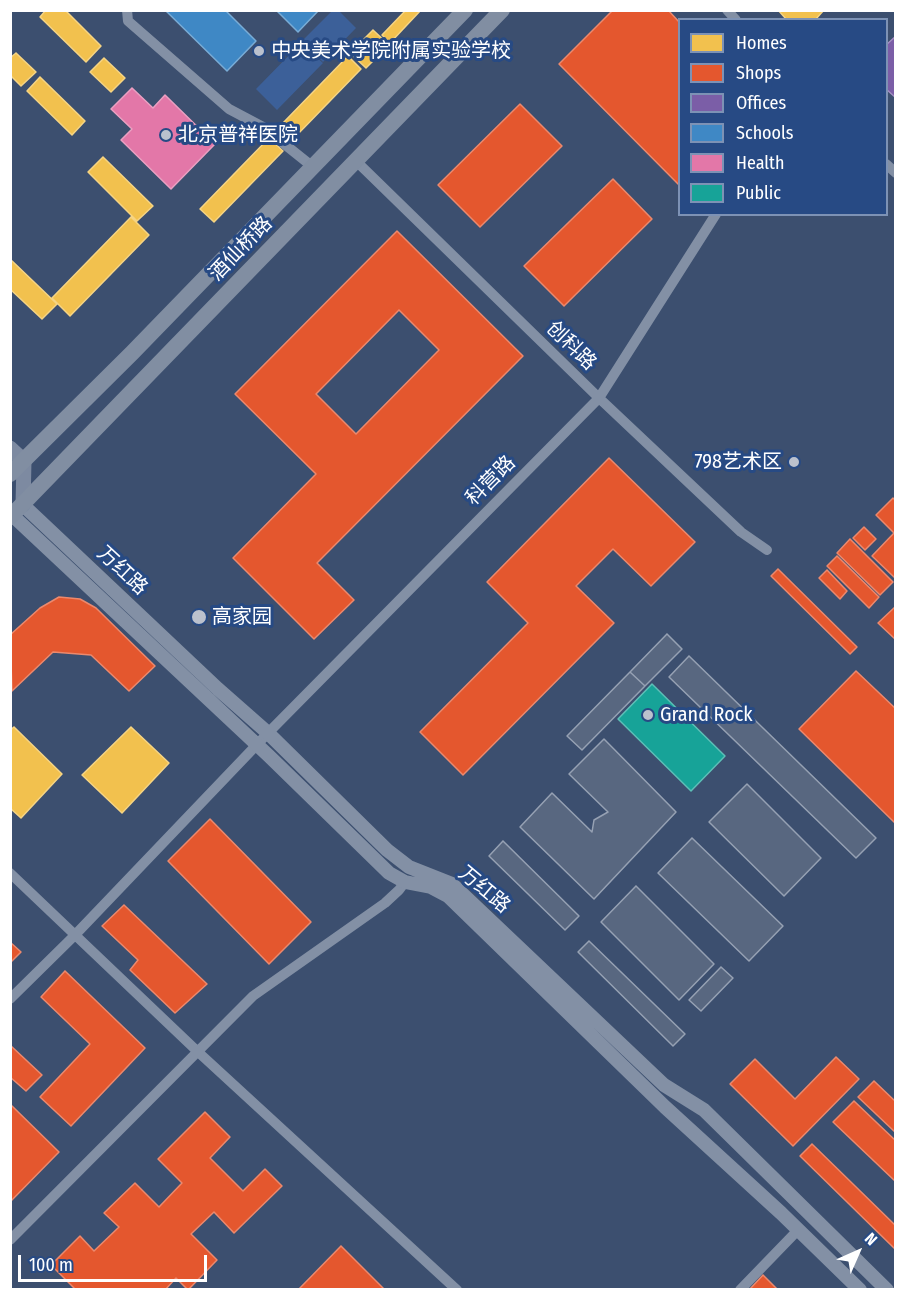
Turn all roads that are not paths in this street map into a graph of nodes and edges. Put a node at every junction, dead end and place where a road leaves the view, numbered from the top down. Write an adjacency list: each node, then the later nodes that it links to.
1 (127, 10): 5 (street)
2 (465, 10): 5 (main road, 酒仙桥路)
3 (502, 10): 4 (main road, 酒仙桥路)
4 (355, 160): 7 (street, 创科路); 11 (main road, 酒仙桥路)
5 (313, 167): 9 (main road, 酒仙桥路)
6 (715, 216): 7 (street, 科营路)
7 (598, 398): 12 (street, 创科路); 13 (street, 科营路)
8 (10, 448): 9 (main road)
9 (24, 461): 10 (main road, 酒仙桥路); 11 (main road)
10 (10, 474)
11 (14, 510): 13 (street, 万红路); 14 (street, 万红路)
12 (767, 550)
13 (268, 733): 14 (street, 科营路); 25 (street, 万红路)
14 (257, 745): 16 (street, 万红路); 17 (street, 科营路)
15 (10, 873): 17 (street)
16 (405, 882): 19 (street); 20 (street, 万红路)
17 (75, 936): 18 (street, 科营路); 19 (street)
18 (10, 999)
19 (197, 1051): 21 (street); 22 (street)
20 (798, 1230): 23 (street); 24 (street, 万红路)
21 (10, 1240)
22 (456, 1290)
23 (740, 1290)
24 (860, 1290)
25 (887, 1290)

